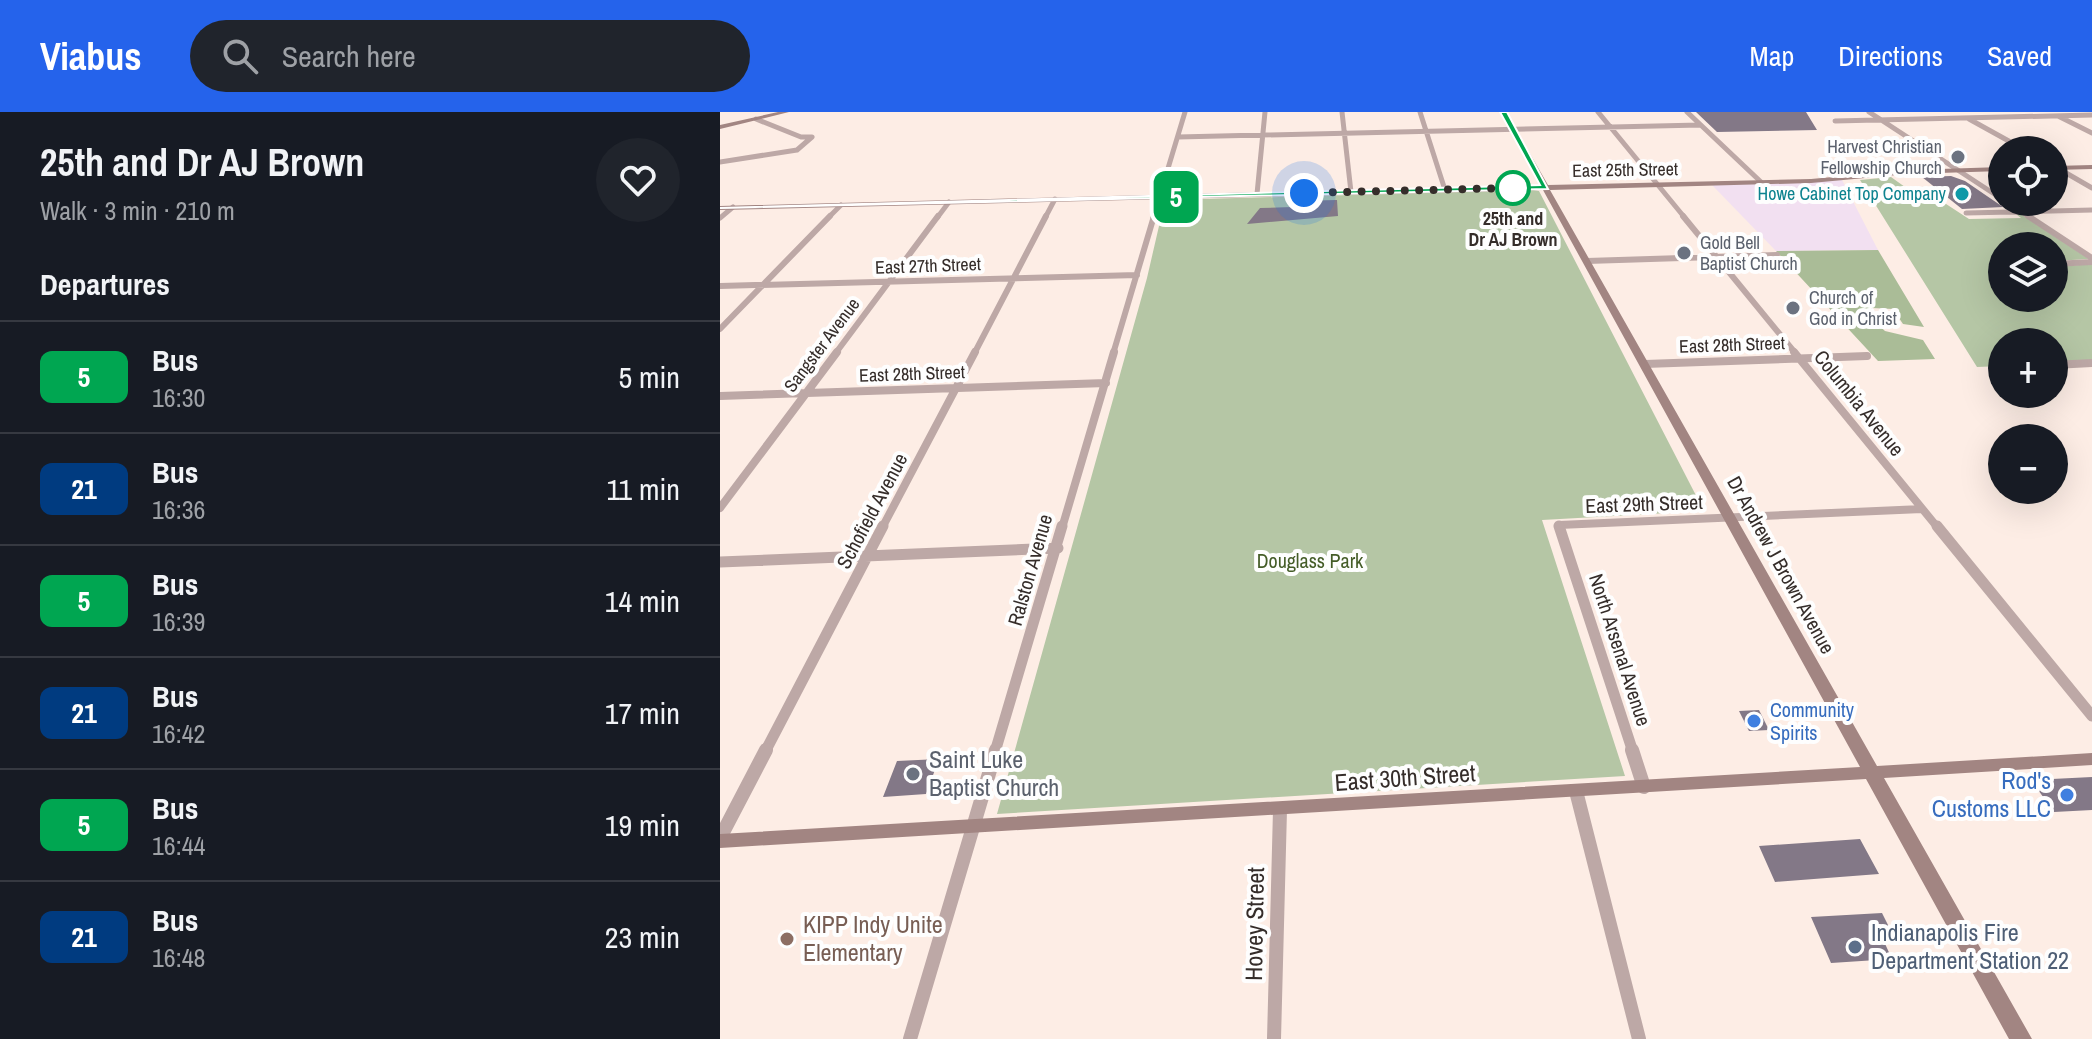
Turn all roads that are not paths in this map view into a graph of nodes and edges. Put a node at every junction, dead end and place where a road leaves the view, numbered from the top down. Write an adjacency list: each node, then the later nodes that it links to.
1 (786, 112): 15 (main road)
2 (1185, 112): 27 (street, Ralston Avenue)
3 (1265, 112): 25 (street)
4 (1342, 112): 23 (street)
5 (1420, 112): 22 (street)
6 (1503, 112): 21 (main road, Dr Andrew J Brown Avenue)
7 (1598, 112): 20 (street, Columbia Avenue)
8 (1687, 112): 18 (street)
9 (1869, 112): 16 (street)
10 (1957, 112): 14 (street)
11 (2050, 112): 12 (street)
12 (2057, 115): 13 (street); 14 (street); 24 (street)
13 (2092, 115)
14 (1966, 117): 16 (street); 26 (street)
15 (756, 119): 19 (main road); 28 (street)
16 (1879, 120): 17 (street); 32 (street)
17 (1835, 121)
18 (1700, 125): 20 (street); 34 (street)
19 (720, 127)
20 (1610, 127): 21 (street); 35 (street, Columbia Avenue)
21 (1513, 129): 22 (street); 36 (main road, Dr Andrew J Brown Avenue)
22 (1426, 131): 23 (street); 38 (street)
23 (1345, 133): 25 (street); 40 (street)
24 (2092, 133)
25 (1263, 135): 27 (street); 41 (street)
26 (2000, 136)
27 (1178, 137): 42 (street, Ralston Avenue)
28 (720, 162)
29 (2068, 167): 30 (main road)
30 (2092, 167)
31 (1988, 170): 32 (main road, East 25th Street)
32 (1957, 171): 34 (main road, East 25th Street); 39 (street)
33 (2068, 174): 37 (street)
34 (1761, 182): 35 (main road, East 25th Street)
35 (1656, 185): 36 (main road, East 25th Street); 55 (street, Columbia Avenue)
36 (1545, 188): 38 (main road, East 25th Street); 57 (main road, Dr Andrew J Brown Avenue)
37 (2092, 188)
38 (1445, 190): 40 (main road, East 25th Street)
39 (1988, 191)
40 (1351, 192): 41 (main road, East 25th Street)
41 (1257, 194): 42 (main road, East 25th Street)
42 (1160, 197): 43 (main road, East 25th Street); 59 (street, Ralston Avenue)
43 (1055, 199): 44 (main road, East 25th Street); 60 (street, Schofield Avenue)
44 (949, 202): 45 (main road, East 25th Street); 61 (street, Sangster Avenue)
45 (841, 205): 46 (main road, East 25th Street); 62 (street)
46 (733, 207): 47 (main road, East 25th Street); 53 (street)
47 (720, 208)
48 (2092, 210): 49 (street)
49 (2068, 211)
50 (1966, 213): 51 (street)
51 (1988, 213)
52 (2027, 216): 56 (street)
53 (720, 218)
54 (1777, 255): 55 (street)
55 (1716, 258): 57 (street); 66 (street, Columbia Avenue)
56 (2092, 260): 58 (street)
57 (1587, 261): 68 (main road, Dr Andrew J Brown Avenue)
58 (2068, 263)
59 (1137, 275): 60 (street, East 27th Street); 70 (street, Ralston Avenue)
60 (1013, 278): 61 (street, East 27th Street); 71 (street, Schofield Avenue)
61 (889, 281): 62 (street, East 27th Street); 72 (street, Sangster Avenue)
62 (763, 285): 63 (street, East 27th Street); 64 (street)
63 (720, 286)
64 (720, 329)
65 (1867, 356): 66 (street, East 28th Street)
66 (1799, 359): 68 (street, East 28th Street); 75 (street, Columbia Avenue)
67 (2092, 363): 69 (street)
68 (1645, 364): 76 (main road, Dr Andrew J Brown Avenue)
69 (2068, 364)
70 (1106, 383): 71 (street, East 28th Street); 78 (street, Ralston Avenue)
71 (956, 389): 72 (street, East 28th Street); 79 (street, Schofield Avenue)
72 (805, 394): 73 (street, East 28th Street); 74 (street, Sangster Avenue)
73 (720, 396)
74 (720, 508)
75 (1922, 509): 76 (street, East 29th Street); 81 (street, Columbia Avenue)
76 (1732, 518): 77 (street, East 29th Street); 83 (main road, Dr Andrew J Brown Avenue)
77 (1559, 525): 84 (street, North Arsenal Avenue)
78 (1058, 548): 79 (street); 87 (street, Ralston Avenue)
79 (869, 556): 80 (street); 88 (street, Schofield Avenue)
80 (720, 562)
81 (2092, 716)
82 (2092, 759): 83 (main road, East 30th Street)
83 (1874, 773): 84 (main road, East 30th Street); 92 (main road, Dr Andrew J Brown Avenue)
84 (1644, 787): 85 (main road, East 30th Street)
85 (1576, 791): 86 (main road, East 30th Street); 91 (street)
86 (1280, 810): 87 (main road, East 30th Street); 90 (street, Hovey Street)
87 (975, 828): 88 (main road, East 30th Street); 89 (street, Ralston Avenue)
88 (720, 840)
89 (910, 1039)
90 (1274, 1039)
91 (1639, 1039)
92 (2021, 1039)

